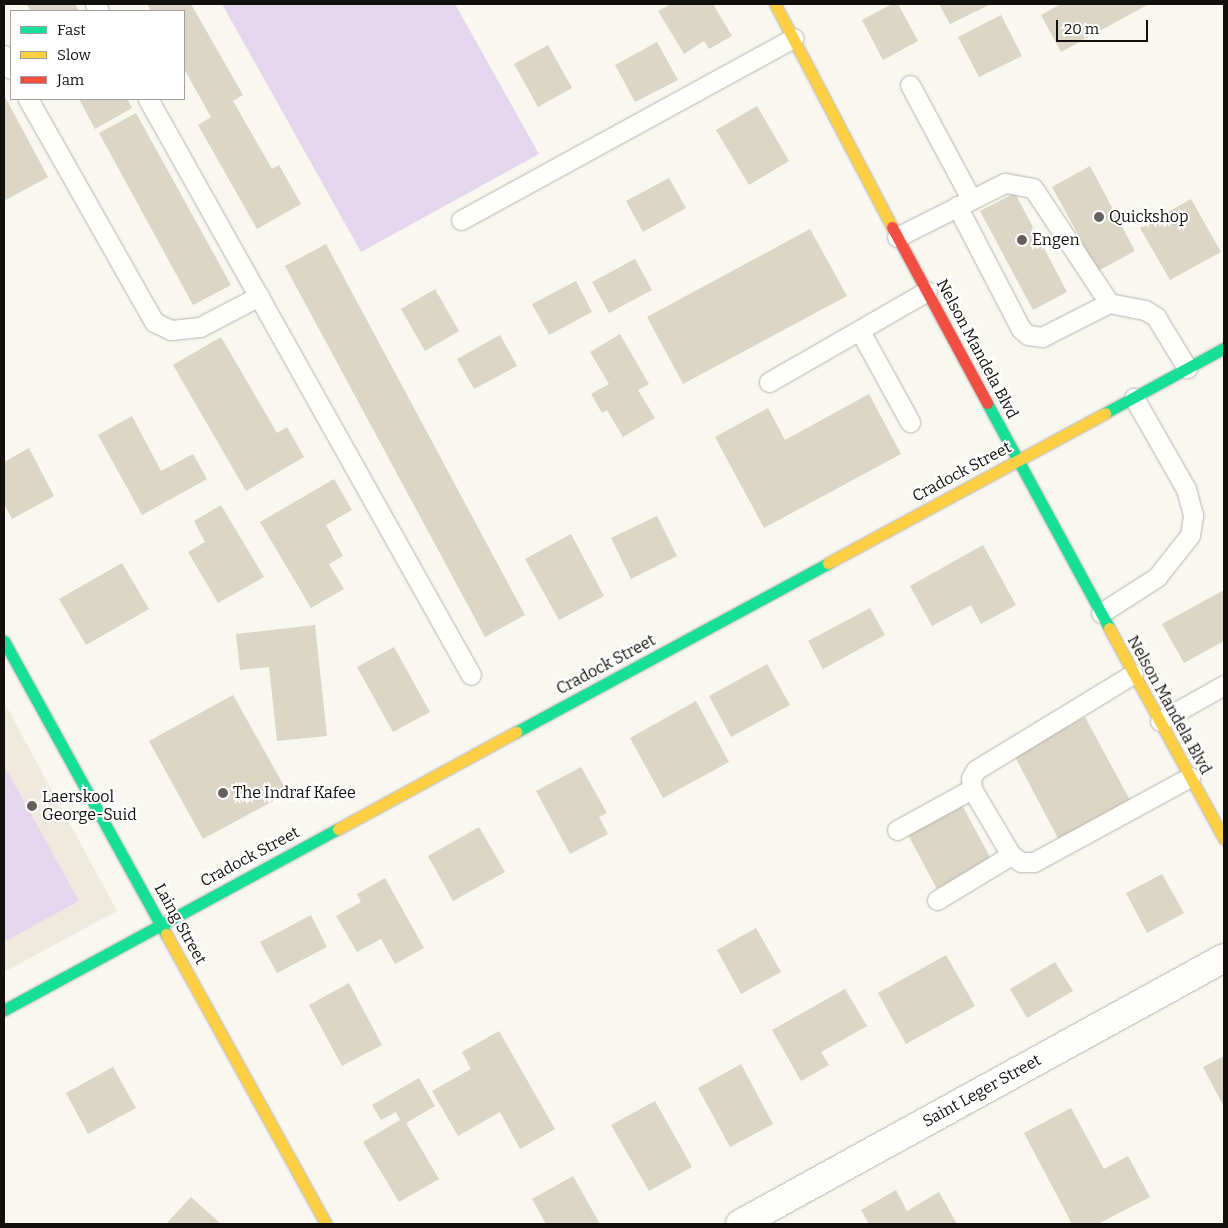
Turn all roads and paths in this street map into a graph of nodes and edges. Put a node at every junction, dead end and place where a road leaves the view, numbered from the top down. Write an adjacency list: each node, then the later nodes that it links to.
1 (775, 4): 2 (street, Nelson Mandela Blvd)
2 (794, 38): 9 (lane); 10 (street, Nelson Mandela Blvd)
3 (4, 55): 4 (lane)
4 (10, 67)
5 (910, 85): 8 (lane)
6 (29, 100): 12 (lane)
7 (149, 100): 12 (lane)
8 (964, 203): 10 (lane); 13 (lane); 13 (lane)
9 (461, 220)
10 (898, 237): 11 (street, Nelson Mandela Blvd)
11 (927, 291): 14 (lane); 20 (street, Nelson Mandela Blvd)
12 (259, 296): 24 (lane)
13 (1109, 302): 16 (lane)
14 (860, 331): 17 (lane); 19 (lane)
15 (1224, 348): 16 (street, Cradock Street)
16 (1187, 368): 18 (street, Cradock Street)
17 (769, 382)
18 (1134, 398): 20 (street, Cradock Street); 21 (lane)
19 (910, 422)
20 (1018, 460): 21 (street, Nelson Mandela Blvd); 33 (street, Cradock Street)
21 (1101, 613): 23 (street, Nelson Mandela Blvd)
22 (4, 640): 33 (street, Laing Street)
23 (1133, 674): 26 (street, Nelson Mandela Blvd); 28 (lane)
24 (471, 675)
25 (1224, 685): 26 (lane)
26 (1160, 721): 27 (street, Nelson Mandela Blvd)
27 (1190, 777): 30 (street, Nelson Mandela Blvd); 31 (lane)
28 (972, 788): 29 (lane); 31 (lane)
29 (896, 830)
30 (1224, 840)
31 (1012, 855): 32 (lane)
32 (937, 900)
33 (161, 924): 35 (street, Cradock Street); 36 (street, Laing Street)
34 (1224, 958): 37 (street, Saint Leger Street)
35 (4, 1010)
36 (326, 1224)
37 (740, 1224)

